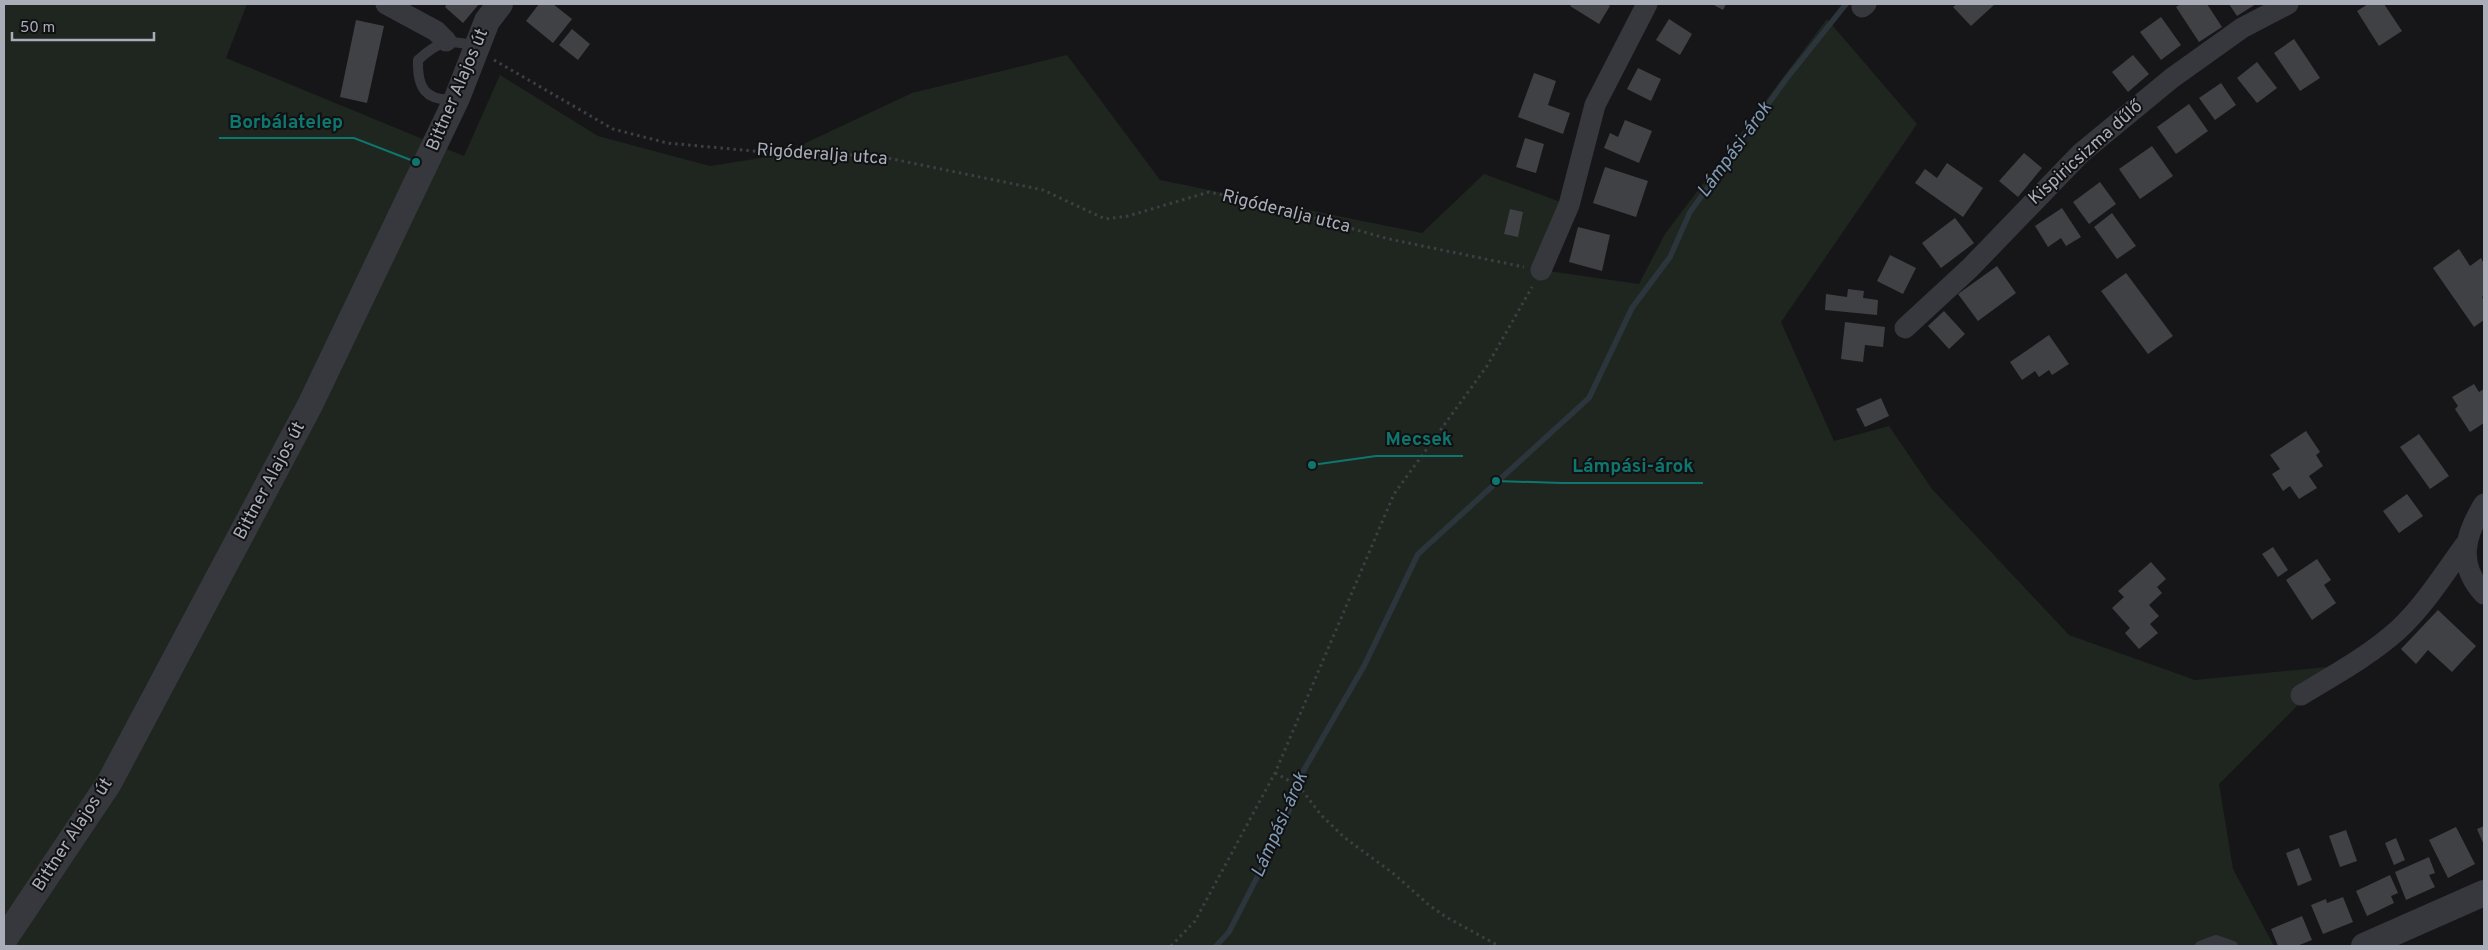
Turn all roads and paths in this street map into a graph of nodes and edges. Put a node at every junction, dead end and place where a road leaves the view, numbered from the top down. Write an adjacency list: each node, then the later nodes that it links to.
1 (386, 4): 5 (street)
2 (500, 4): 6 (street, Bittner Alajos út)
3 (1647, 4): 8 (street)
4 (2288, 4): 9 (street, Kispiricsizma dűlő)
5 (446, 41): 6 (lane); 7 (lane)
6 (476, 49): 7 (street, Bittner Alajos út); 8 (path, Rigóderalja utca)
7 (458, 98): 16 (street, Bittner Alajos út)
8 (1541, 270): 14 (path)
9 (1905, 328)
10 (2484, 504): 11 (street)
11 (2465, 545): 12 (street); 13 (street)
12 (2484, 594)
13 (2301, 695)
14 (1275, 773): 17 (path); 18 (path)
15 (2484, 893): 21 (street)
16 (4, 940)
17 (1171, 946)
18 (1499, 946)
19 (2200, 946): 20 (lane)
20 (2234, 946)
21 (2364, 946)

